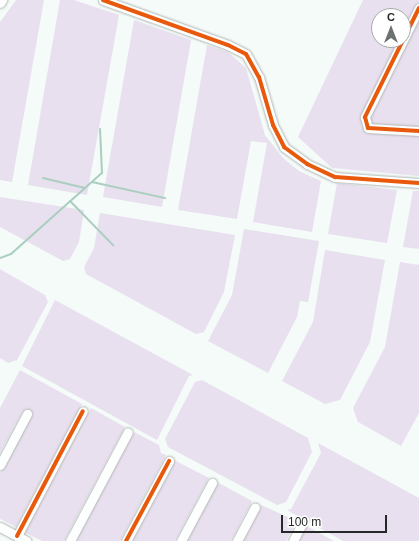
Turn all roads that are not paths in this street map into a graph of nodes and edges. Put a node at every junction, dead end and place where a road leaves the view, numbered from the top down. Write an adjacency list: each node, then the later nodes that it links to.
1 (2, 0): 3 (street)
2 (103, 0): 6 (street)
3 (0, 3)
4 (419, 8): 5 (street)
5 (419, 131)
6 (419, 184)
7 (83, 411): 16 (street)
8 (27, 414): 11 (street)
9 (128, 432): 18 (street)
10 (169, 461): 19 (street)
11 (0, 466)
12 (212, 483): 20 (street)
13 (255, 507): 21 (street)
14 (301, 525): 22 (street)
15 (0, 527): 16 (street)
16 (17, 536): 17 (street)
17 (26, 541)
18 (70, 541)
19 (126, 541)
20 (181, 541)
21 (237, 541)
22 (293, 541)

